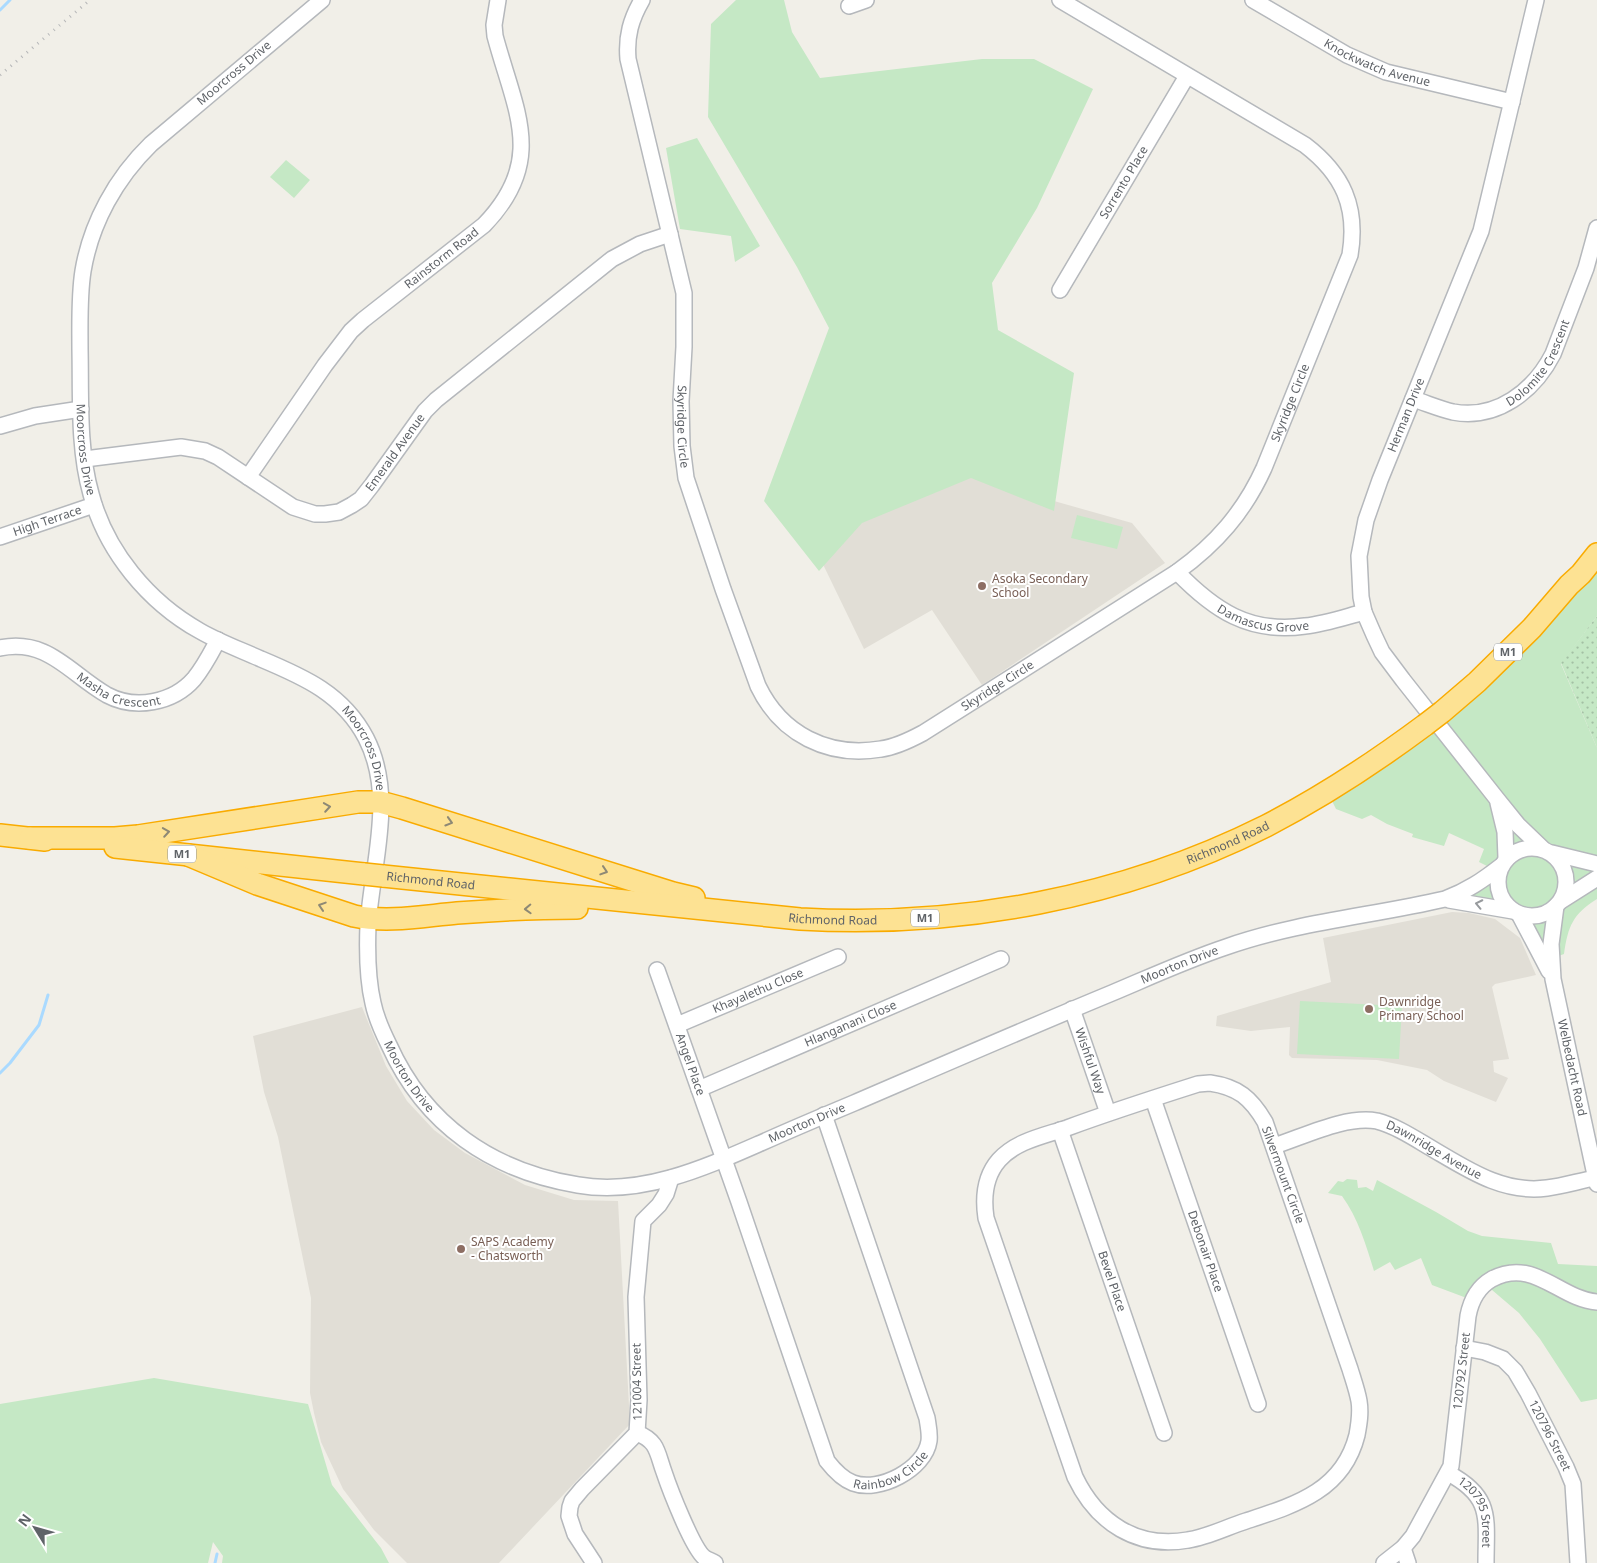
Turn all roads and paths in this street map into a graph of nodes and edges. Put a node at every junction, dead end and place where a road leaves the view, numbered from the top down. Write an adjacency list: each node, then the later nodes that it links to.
1 (322, 0): 16 (street, Moorcross Drive)
2 (498, 0): 19 (street, Rainstorm Road)
3 (642, 0): 13 (street, Skyridge Circle)
4 (866, 0): 9 (street)
5 (1060, 0): 8 (street, Skyridge Circle)
6 (1253, 0): 11 (street, Knockwatch Avenue)
7 (1536, 0): 11 (street, Herman Drive)
8 (1075, 4): 10 (street, Skyridge Circle)
9 (849, 6)
10 (1188, 76): 14 (street, Sorrento Place); 24 (street, Skyridge Circle)
11 (1512, 102): 15 (street, Herman Drive)
12 (1597, 228): 15 (street, Dolomite Crescent)
13 (670, 234): 19 (street, Emerald Avenue); 24 (street, Skyridge Circle)
14 (1060, 290)
15 (1413, 399): 26 (street, Herman Drive)
16 (81, 409): 17 (street); 18 (street, Moorcross Drive)
17 (0, 426)
18 (85, 459): 19 (street, Emerald Avenue); 20 (street, Moorcross Drive)
19 (248, 477)
20 (94, 505): 21 (street, High Terrace); 27 (street, Moorcross Drive)
21 (0, 538)
22 (1597, 542): 25 (highway, M1)
23 (1597, 554): 25 (highway, M1)
24 (1177, 572): 26 (street, Damascus Grove)
25 (1569, 585): 44 (highway, Richmond Road / M1)
26 (1364, 612): 29 (street, Herman Drive)
27 (218, 640): 28 (street, Masha Crescent); 30 (street, Moorcross Drive)
28 (0, 648)
29 (1497, 799): 33 (street, Herman Drive); 35 (street, Herman Drive)
30 (380, 802): 32 (highway, one-way to 30); 37 (street, Moorcross Drive); 44 (highway, one-way to 44)
31 (0, 835): 32 (highway, Richmond Road / M1)
32 (30, 838): 34 (highway, Richmond Road / M1)
33 (1547, 851): 35 (street); 36 (street); 40 (street)
34 (188, 855): 37 (highway, Richmond Road / M1); 43 (highway, one-way to 34)
35 (1504, 862): 39 (street, Moorton Drive); 42 (street)
36 (1597, 864)
37 (375, 869): 41 (highway, Richmond Road / M1); 43 (street, Moorton Drive)
38 (1597, 878): 40 (street)
39 (1445, 899): 42 (street, Moorton Drive, one-way to 39); 49 (street, Moorton Drive)
40 (1559, 904): 42 (street); 48 (street, Welbedacht Road)
41 (700, 910): 43 (highway, one-way to 43); 44 (highway, Richmond Road / M1)
42 (1516, 913): 48 (street, Welbedacht Road)
43 (369, 919): 58 (street, Moorton Drive)
44 (835, 921)
45 (838, 957): 50 (street, Khayalethu Close)
46 (1001, 959): 51 (street, Hlanganani Close)
47 (658, 970): 50 (street, Angel Place)
48 (1553, 980): 59 (street, Welbedacht Road)
49 (1072, 1009): 53 (street, Wishful Way); 54 (street, Moorton Drive)
50 (677, 1025): 51 (street, Angel Place)
51 (699, 1089): 57 (street, Angel Place)
52 (1153, 1099): 53 (street, Silvermount Circle); 56 (street, Silvermount Circle); 62 (street, Debonair Place)
53 (1108, 1113): 55 (street, Silvermount Circle)
54 (824, 1115): 57 (street, Moorton Drive); 57 (street, Rainbow Circle)
55 (1060, 1130): 56 (street, Silvermount Circle); 64 (street, Bevel Place)
56 (1274, 1146): 59 (street, Dawnridge Avenue)
57 (724, 1160): 58 (street, Moorton Drive)
58 (671, 1178): 63 (street, 121004 Street)
59 (1596, 1181)
60 (1597, 1302): 61 (street, 120792 Street)
61 (1464, 1348): 65 (street, 120792 Street); 71 (street, 120796 Street)
62 (1258, 1404)
63 (637, 1433): 67 (street, 121004 Street); 68 (street)
64 (1164, 1433)
65 (1448, 1473): 66 (street, 120792 Street); 70 (street, 120795 Street)
66 (1405, 1556): 69 (street, 120792 Street)
67 (594, 1563)
68 (715, 1563)
69 (1384, 1563)
70 (1486, 1563)
71 (1578, 1563)

